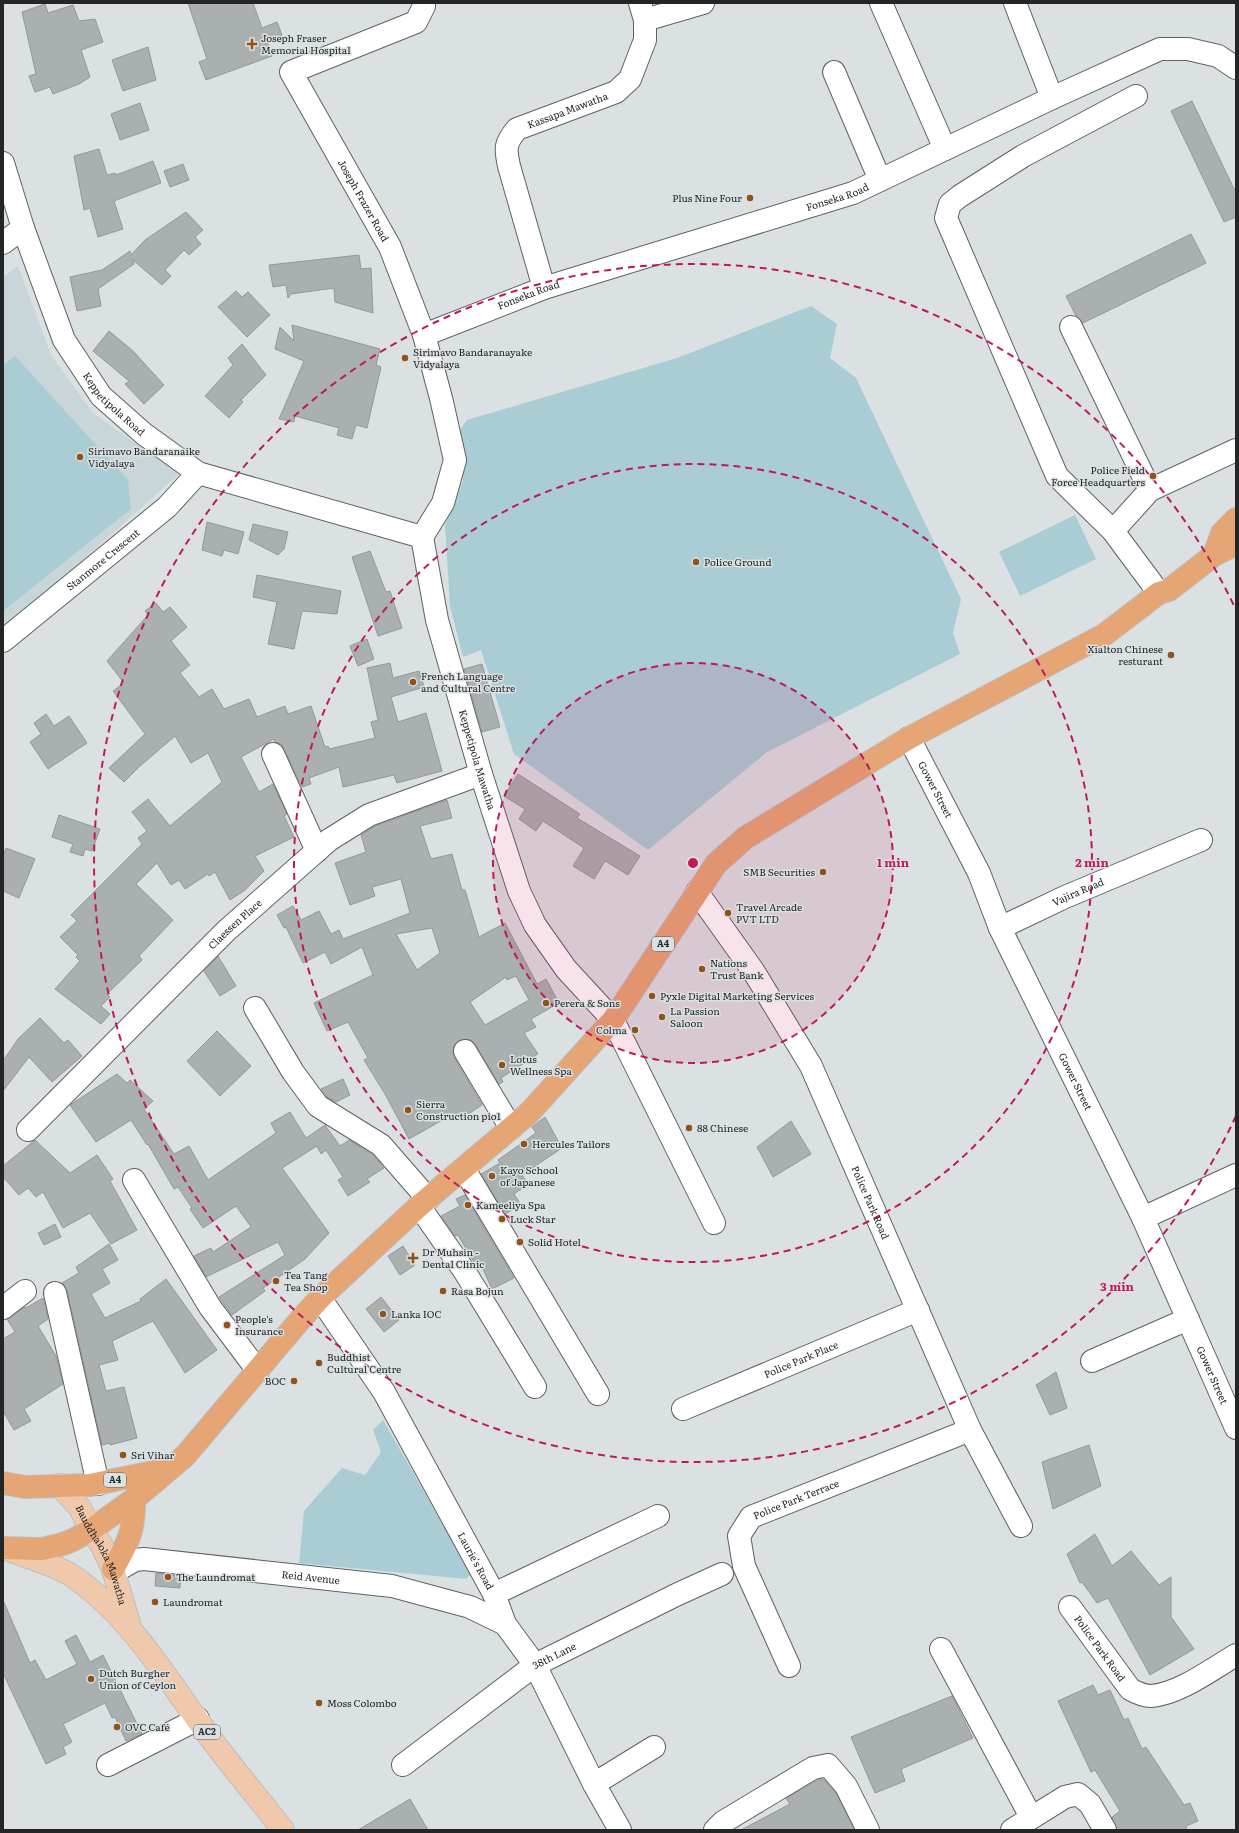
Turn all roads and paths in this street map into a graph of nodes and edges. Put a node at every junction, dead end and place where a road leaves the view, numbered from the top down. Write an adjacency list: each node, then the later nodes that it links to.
1 (424, 3): 17 (street, Joseph Frazer Road)
2 (703, 3): 5 (street)
3 (881, 3): 10 (street)
4 (1014, 3): 9 (street)
5 (643, 11): 15 (street, Kassapa Mawatha)
6 (1236, 68): 9 (street, Fonseka Road)
7 (834, 72): 12 (street)
8 (1136, 96): 22 (street)
9 (1052, 98): 10 (street, Fonseka Road)
10 (945, 149): 12 (street, Fonseka Road)
11 (3, 163): 13 (street, Keppetipola Road)
12 (880, 180): 15 (street, Fonseka Road)
13 (23, 228): 14 (street); 19 (street, Keppetipola Road)
14 (3, 243)
15 (544, 288): 17 (street, Fonseka Road)
16 (1071, 327): 20 (street)
17 (424, 335): 23 (street)
18 (1236, 450): 20 (street)
19 (198, 473): 23 (street, Keppetipola Road); 27 (street, Stanmore Crescent)
20 (1150, 490): 22 (street)
21 (1236, 519): 25 (highway)
22 (1113, 531): 26 (street)
23 (422, 537): 30 (street, Keppetipola Mawatha)
24 (1236, 544): 25 (highway, A4)
25 (1214, 555): 26 (highway, A4)
26 (1159, 593): 28 (highway, A4)
27 (3, 641)
28 (909, 738): 33 (highway, A4); 34 (street, Gower Street)
29 (273, 754): 32 (street)
30 (481, 774): 32 (street, Claessen Place); 36 (street, Keppetipola Mawatha)
31 (1201, 840): 34 (street, Vajira Road)
32 (317, 850): 39 (street, Claessen Place)
33 (697, 892): 36 (highway, A4); 50 (street, Police Park Road)
34 (1000, 928): 44 (street, Gower Street)
35 (255, 1008): 43 (street)
36 (613, 1020): 38 (highway, A4); 45 (street, Keppetipola Mawatha)
37 (465, 1051): 38 (street)
38 (511, 1128): 40 (highway, A4)
39 (28, 1130)
40 (464, 1169): 43 (highway, A4); 55 (street)
41 (1236, 1175): 44 (street)
42 (134, 1180): 53 (street)
43 (424, 1203): 48 (highway, A4); 54 (street)
44 (1143, 1218): 51 (street, Gower Street)
45 (714, 1223)
46 (25, 1291): 49 (street)
47 (56, 1293): 61 (street)
48 (320, 1298): 53 (highway, A4); 70 (street, Laurie's Road)
49 (3, 1308)
50 (918, 1310): 56 (street, Police Park Place); 58 (street, Police Park Road)
51 (1188, 1319): 52 (street); 57 (street, Gower Street)
52 (1092, 1361)
53 (258, 1371): 59 (highway, A4)
54 (535, 1387)
55 (598, 1394)
56 (683, 1409)
57 (1236, 1428)
58 (970, 1430): 65 (street, Police Park Road); 77 (street, Police Park Terrace)
59 (171, 1468): 61 (highway, A4); 63 (highway, A4)
60 (3, 1483): 62 (highway, A4)
61 (98, 1484): 62 (highway, A4)
62 (59, 1485): 66 (main road, Bauddhaloka Mawatha / AC2)
63 (134, 1499): 66 (highway, A4); 68 (highway)
64 (658, 1516): 70 (street)
65 (1021, 1526)
66 (91, 1530): 67 (highway, A4); 68 (main road, Bauddhaloka Mawatha / AC2)
67 (6, 1549): 73 (main road, Bauddhaloka Mawatha / AC2)
68 (114, 1570): 72 (street, Reid Avenue); 73 (main road, Bauddhaloka Mawatha / AC2)
69 (722, 1574): 76 (street, 38th Lane)
70 (494, 1594): 72 (street, Laurie's Road)
71 (1070, 1607): 75 (street, Police Park Road)
72 (505, 1624): 76 (street, Laurie's Road)
73 (132, 1632): 78 (main road, Bauddhaloka Mawatha / AC2)
74 (941, 1650): 83 (street)
75 (1236, 1655)
76 (535, 1665): 81 (street, 38th Lane); 82 (street, Laurie's Road)
77 (789, 1666)
78 (198, 1718): 80 (street); 84 (main road, Bauddhaloka Mawatha / AC2)
79 (654, 1747): 82 (street)
80 (108, 1765)
81 (403, 1765)
82 (594, 1784): 85 (street, Laurie's Road)
83 (1031, 1817): 88 (street); 89 (street)
84 (284, 1830)
85 (620, 1830)
86 (715, 1830): 87 (street)
87 (868, 1830)
88 (1012, 1830)
89 (1105, 1830)

